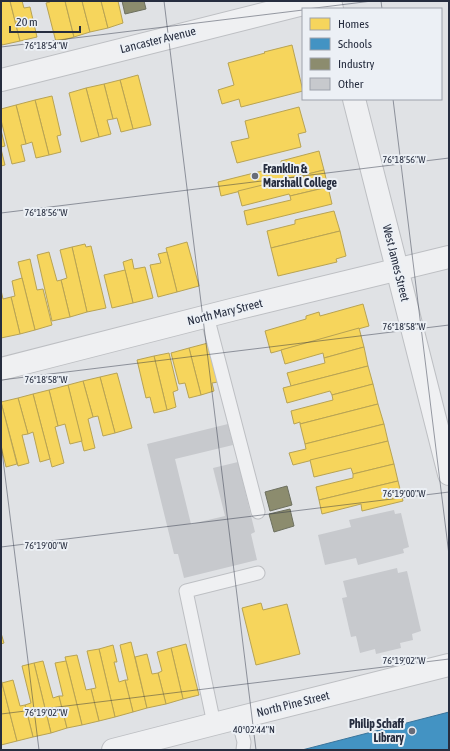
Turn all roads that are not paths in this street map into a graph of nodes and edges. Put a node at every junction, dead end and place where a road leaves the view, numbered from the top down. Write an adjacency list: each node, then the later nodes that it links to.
1 (315, 1): 2 (street, Lancaster Avenue)
2 (1, 80)
3 (354, 100): 5 (street, West James Street)
4 (449, 257): 5 (street, North Mary Street)
5 (398, 270): 6 (street, North Mary Street); 8 (street, West James Street)
6 (207, 316): 7 (street, North Mary Street); 9 (lane)
7 (1, 369)
8 (449, 474)
9 (258, 512)
10 (258, 574): 13 (lane)
11 (449, 665): 12 (street, North Pine Street)
12 (238, 718): 13 (street, North Pine Street); 15 (lane)
13 (214, 724): 14 (street, North Pine Street)
14 (113, 750)
15 (243, 750)

